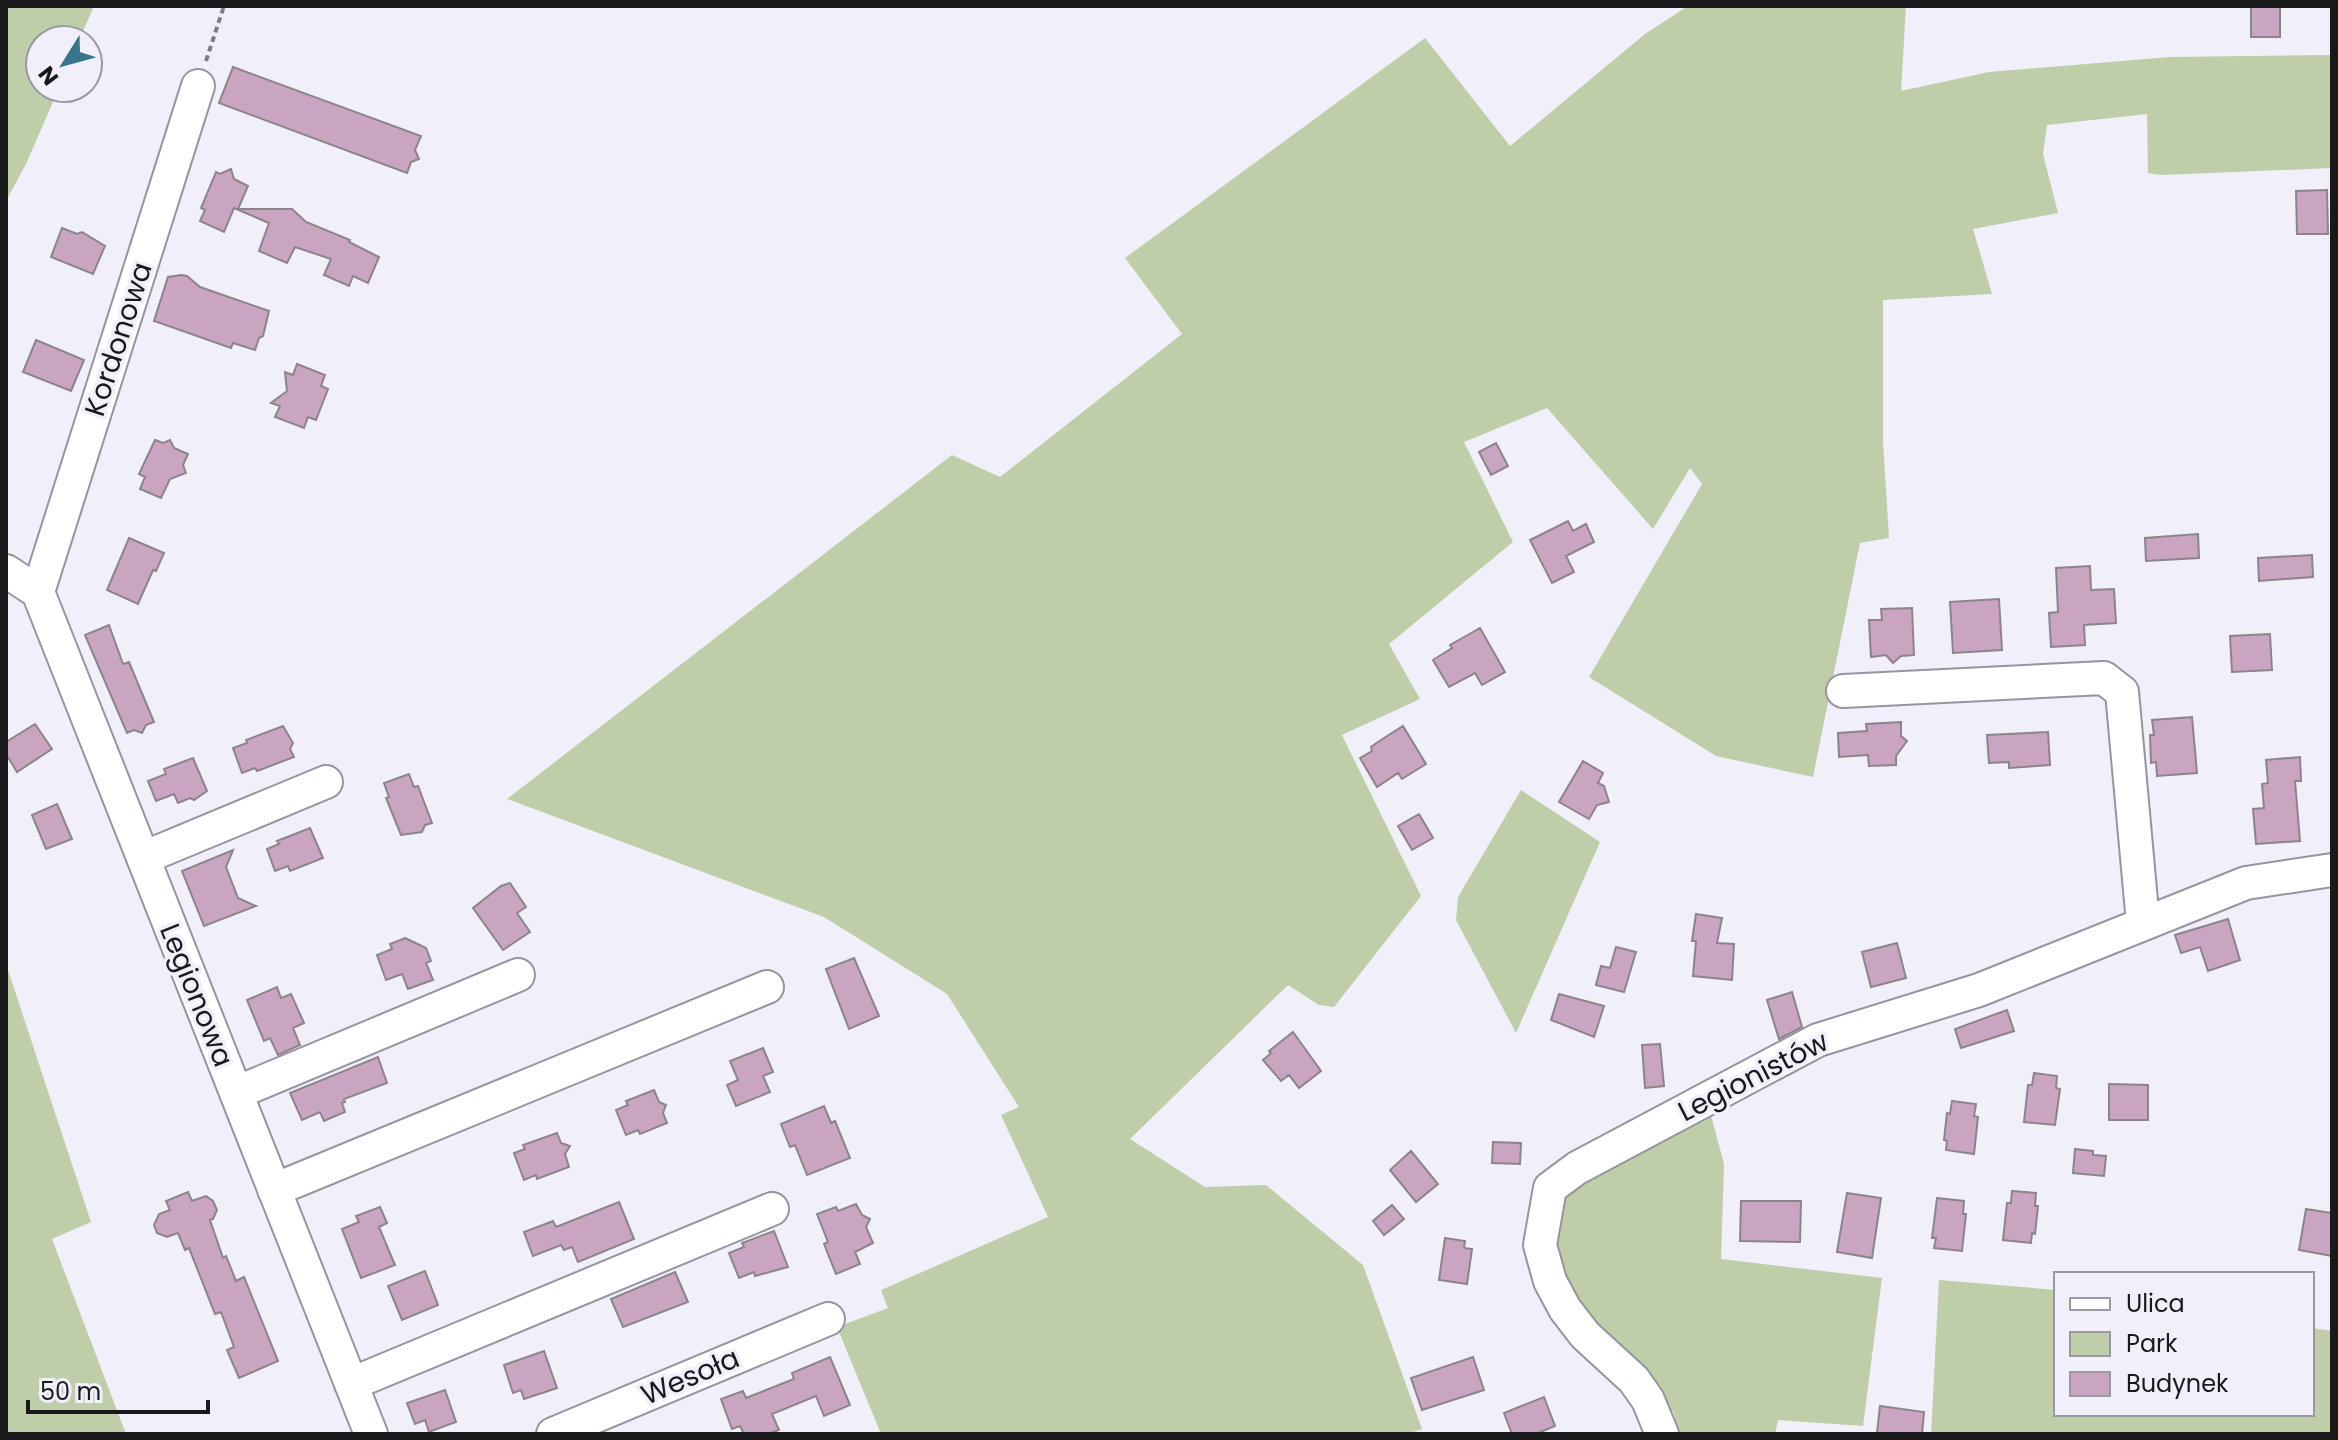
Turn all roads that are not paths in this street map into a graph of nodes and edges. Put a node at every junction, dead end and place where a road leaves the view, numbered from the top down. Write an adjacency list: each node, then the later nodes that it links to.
1 (198, 86): 3 (street, Kordonowa)
2 (6, 571): 3 (street)
3 (38, 592): 6 (street, Legionowa)
4 (1843, 691): 8 (street)
5 (326, 782): 6 (street)
6 (143, 858): 11 (street, Legionowa)
7 (2332, 870): 8 (street, Legionistów)
8 (2143, 923): 18 (street, Legionistów)
9 (518, 975): 11 (street)
10 (767, 987): 12 (street)
11 (236, 1093): 12 (street, Legionowa)
12 (274, 1190): 15 (street, Legionowa)
13 (772, 1209): 15 (street)
14 (828, 1319): 17 (street, Wesoła)
15 (351, 1384): 16 (street, Legionowa)
16 (371, 1434)
17 (553, 1434)
18 (1662, 1434)

